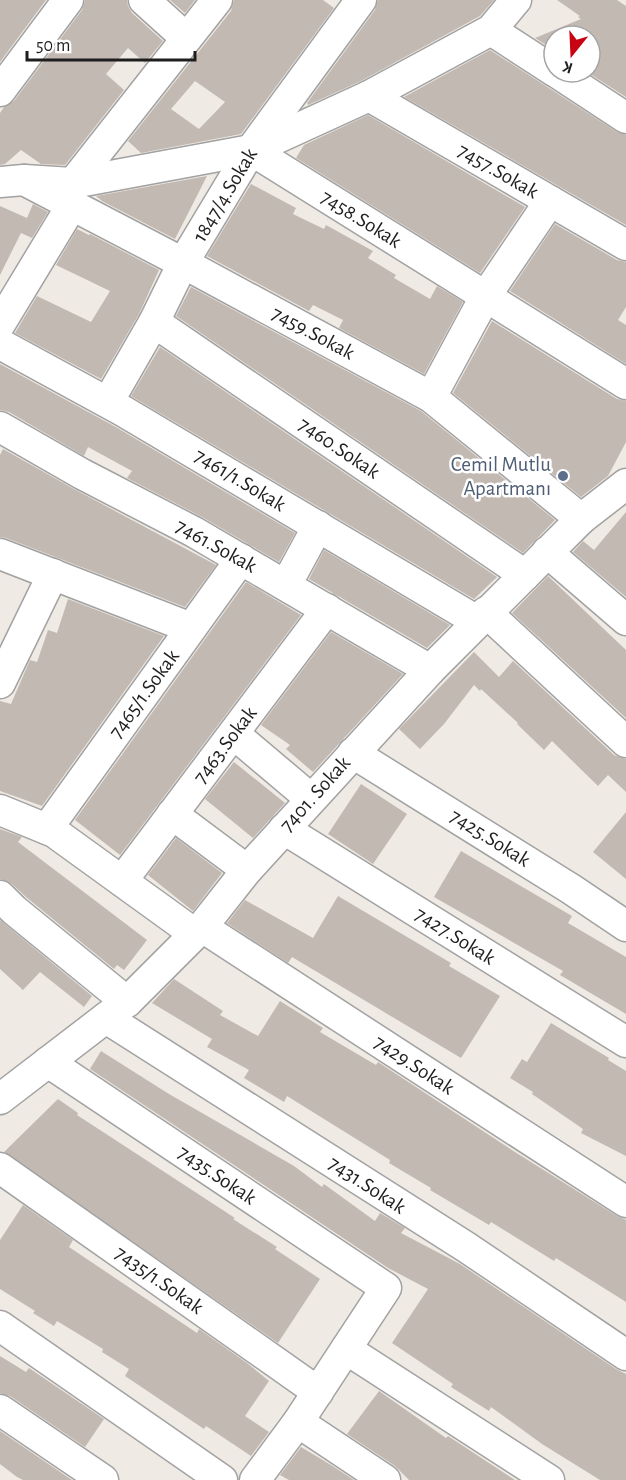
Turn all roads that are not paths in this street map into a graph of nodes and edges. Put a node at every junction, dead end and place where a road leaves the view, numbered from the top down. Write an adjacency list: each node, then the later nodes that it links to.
1 (68, 0): 10 (street)
2 (144, 0): 7 (street)
3 (217, 0): 7 (street)
4 (361, 0): 13 (street, 1847/4.Sokak)
5 (516, 0): 6 (street)
6 (491, 30): 8 (street); 11 (street)
7 (186, 38): 15 (street)
8 (542, 63)
9 (575, 84): 12 (street)
10 (0, 91)
11 (369, 96): 13 (street); 16 (street, 7457.Sokak)
12 (626, 118)
13 (251, 150): 15 (street); 18 (street, 1847/4.Sokak); 19 (street, 7458.Sokak)
14 (12, 181): 15 (street, 7459.Sokak)
15 (72, 194): 18 (street, 7459.Sokak); 21 (street)
16 (550, 201): 17 (street, 7457.Sokak); 19 (street)
17 (626, 245)
18 (183, 263): 20 (street, 1847/4.Sokak); 24 (street, 7459.Sokak)
19 (485, 297): 23 (street, 7458.Sokak); 24 (street)
20 (154, 322): 25 (street, 1847/4.Sokak); 34 (street, 7460.Sokak)
21 (0, 324)
22 (0, 344): 25 (street, 7461/1.Sokak)
23 (626, 384)
24 (431, 397): 28 (street, 7459.Sokak)
25 (108, 402): 29 (street, 7461/1.Sokak)
26 (0, 427): 32 (street, 7461.Sokak)
27 (623, 490): 28 (street, 7401. Sokak)
28 (580, 519): 30 (street, 7401. Sokak)
29 (318, 526): 35 (street); 37 (street, 7461/1.Sokak)
30 (547, 552): 34 (street, 7401. Sokak); 38 (street)
31 (0, 554): 33 (street)
32 (241, 559): 35 (street, 7461.Sokak); 39 (street, 7465/1.Sokak)
33 (53, 574): 39 (street); 41 (street)
34 (525, 575): 37 (street, 7401. Sokak)
35 (286, 585): 36 (street, 7461.Sokak)
36 (327, 609): 40 (street, 7461.Sokak); 42 (street, 7463.Sokak)
37 (482, 617): 40 (street, 7401. Sokak); 43 (street, 7461/1.Sokak)
38 (626, 620)
39 (191, 628): 48 (street, 7465/1.Sokak)
40 (430, 670): 44 (street, 7401. Sokak)
41 (0, 682)
42 (234, 734): 45 (street); 47 (street, 7463.Sokak)
43 (626, 742)
44 (353, 753): 45 (street, 7401. Sokak); 53 (street, 7425.Sokak)
45 (311, 799): 49 (street, 7401. Sokak)
46 (0, 810): 48 (street, 7429.Sokak)
47 (172, 814): 50 (street); 51 (street, 7463.Sokak)
48 (47, 829): 51 (street, 7429.Sokak)
49 (284, 830): 50 (street, 7401. Sokak); 56 (street, 7427.Sokak)
50 (247, 870): 54 (street, 7401. Sokak)
51 (122, 881): 54 (street, 7429.Sokak)
52 (0, 896): 55 (street, 7431.Sokak)
53 (626, 926)
54 (199, 931): 55 (street, 7401. Sokak); 60 (street, 7429.Sokak)
55 (116, 1010): 57 (street, 7401. Sokak); 63 (street, 7431.Sokak)
56 (626, 1042)
57 (48, 1062): 58 (street, 7401. Sokak); 62 (street, 7435.Sokak)
58 (6, 1084)
59 (0, 1168): 64 (street, 7435/1.Sokak)
60 (626, 1202)
61 (0, 1326): 69 (street)
62 (346, 1349): 64 (street); 71 (street)
63 (626, 1355)
64 (318, 1392): 66 (street)
65 (0, 1410): 68 (street)
66 (298, 1422): 67 (street); 70 (street)
67 (373, 1477)
68 (103, 1480)
69 (222, 1480)
70 (255, 1480)
71 (549, 1480)

